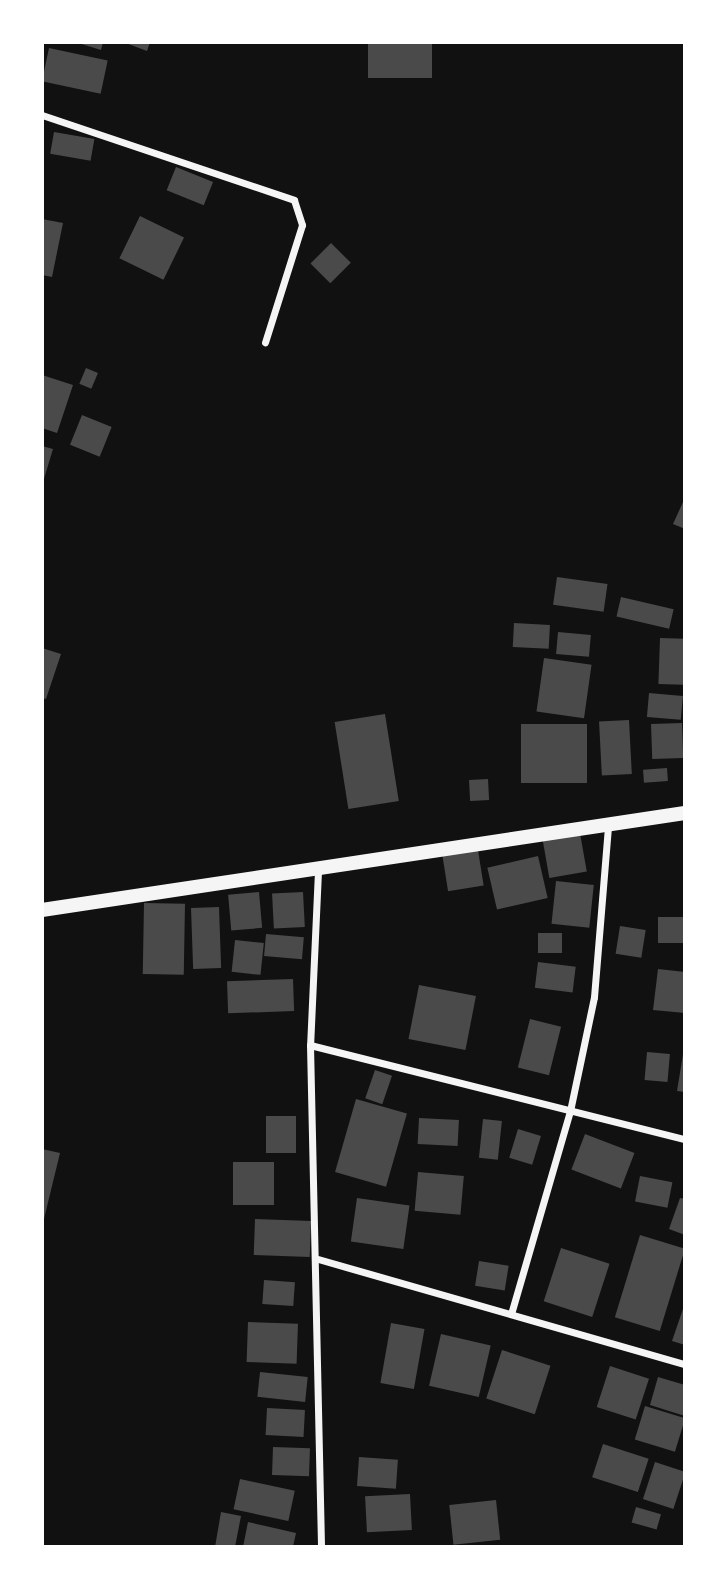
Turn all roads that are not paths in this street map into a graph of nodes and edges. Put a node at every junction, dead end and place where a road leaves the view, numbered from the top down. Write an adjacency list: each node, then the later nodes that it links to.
1 (42, 116): 2 (street)
2 (265, 342)
3 (685, 813): 4 (main road)
4 (608, 825): 5 (main road); 8 (street)
5 (318, 871): 6 (main road); 7 (street)
6 (42, 910)
7 (310, 1045): 8 (street); 10 (street)
8 (570, 1111): 9 (street); 11 (street)
9 (685, 1139)
10 (318, 1259): 11 (street); 13 (street)
11 (511, 1314): 12 (street)
12 (685, 1364)
13 (321, 1547)

